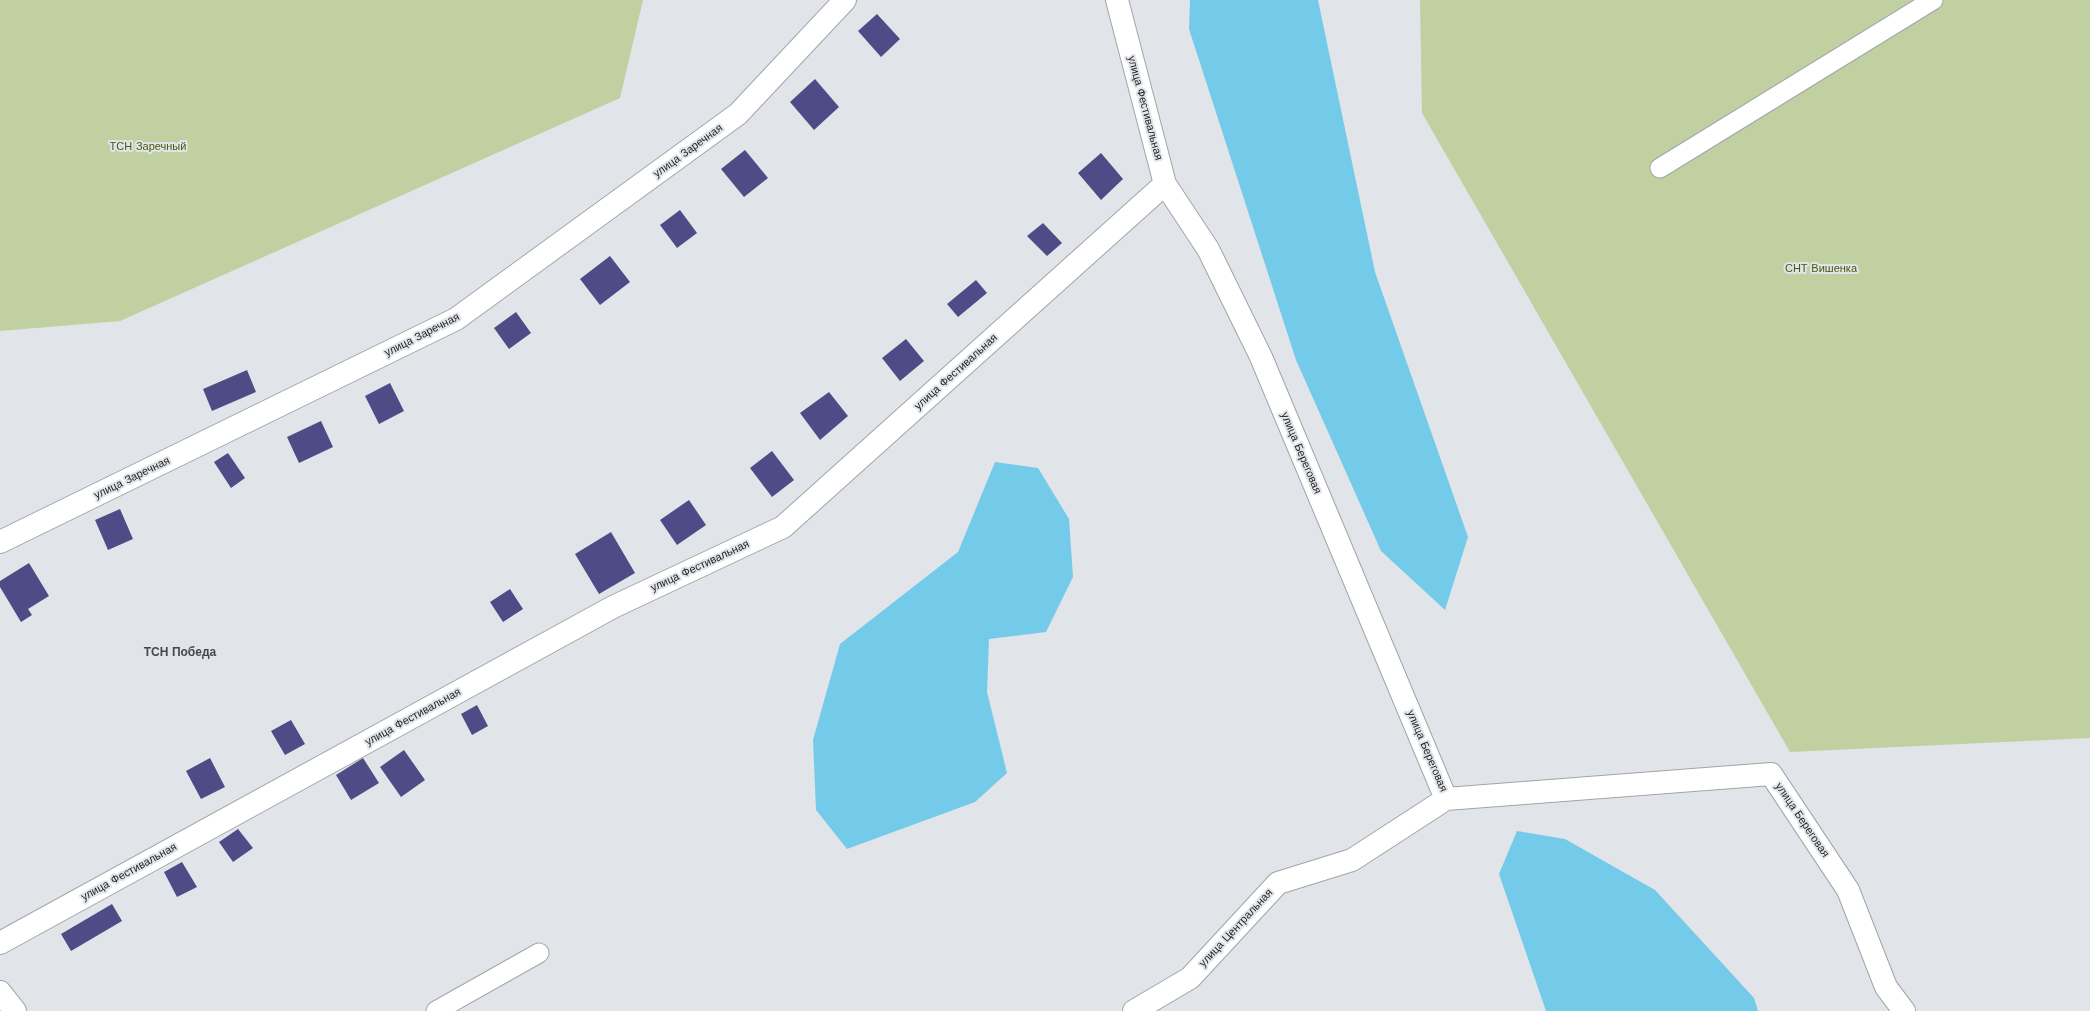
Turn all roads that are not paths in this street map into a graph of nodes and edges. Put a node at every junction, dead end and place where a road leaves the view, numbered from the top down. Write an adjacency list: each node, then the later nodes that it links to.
1 (845, 0): 6 (street, улица Заречная)
2 (1117, 0): 5 (street, улица Фестивальная)
3 (1932, 0): 4 (lane)
4 (1660, 168)
5 (1165, 184): 7 (street, улица Береговая); 8 (street, улица Фестивальная)
6 (0, 542)
7 (1446, 798): 10 (lane); 15 (street, улица Береговая)
8 (0, 943)
9 (539, 953): 13 (lane)
10 (1184, 981): 14 (street)
11 (0, 992): 12 (street)
12 (15, 1011)
13 (436, 1011)
14 (1134, 1011)
15 (1904, 1011)

